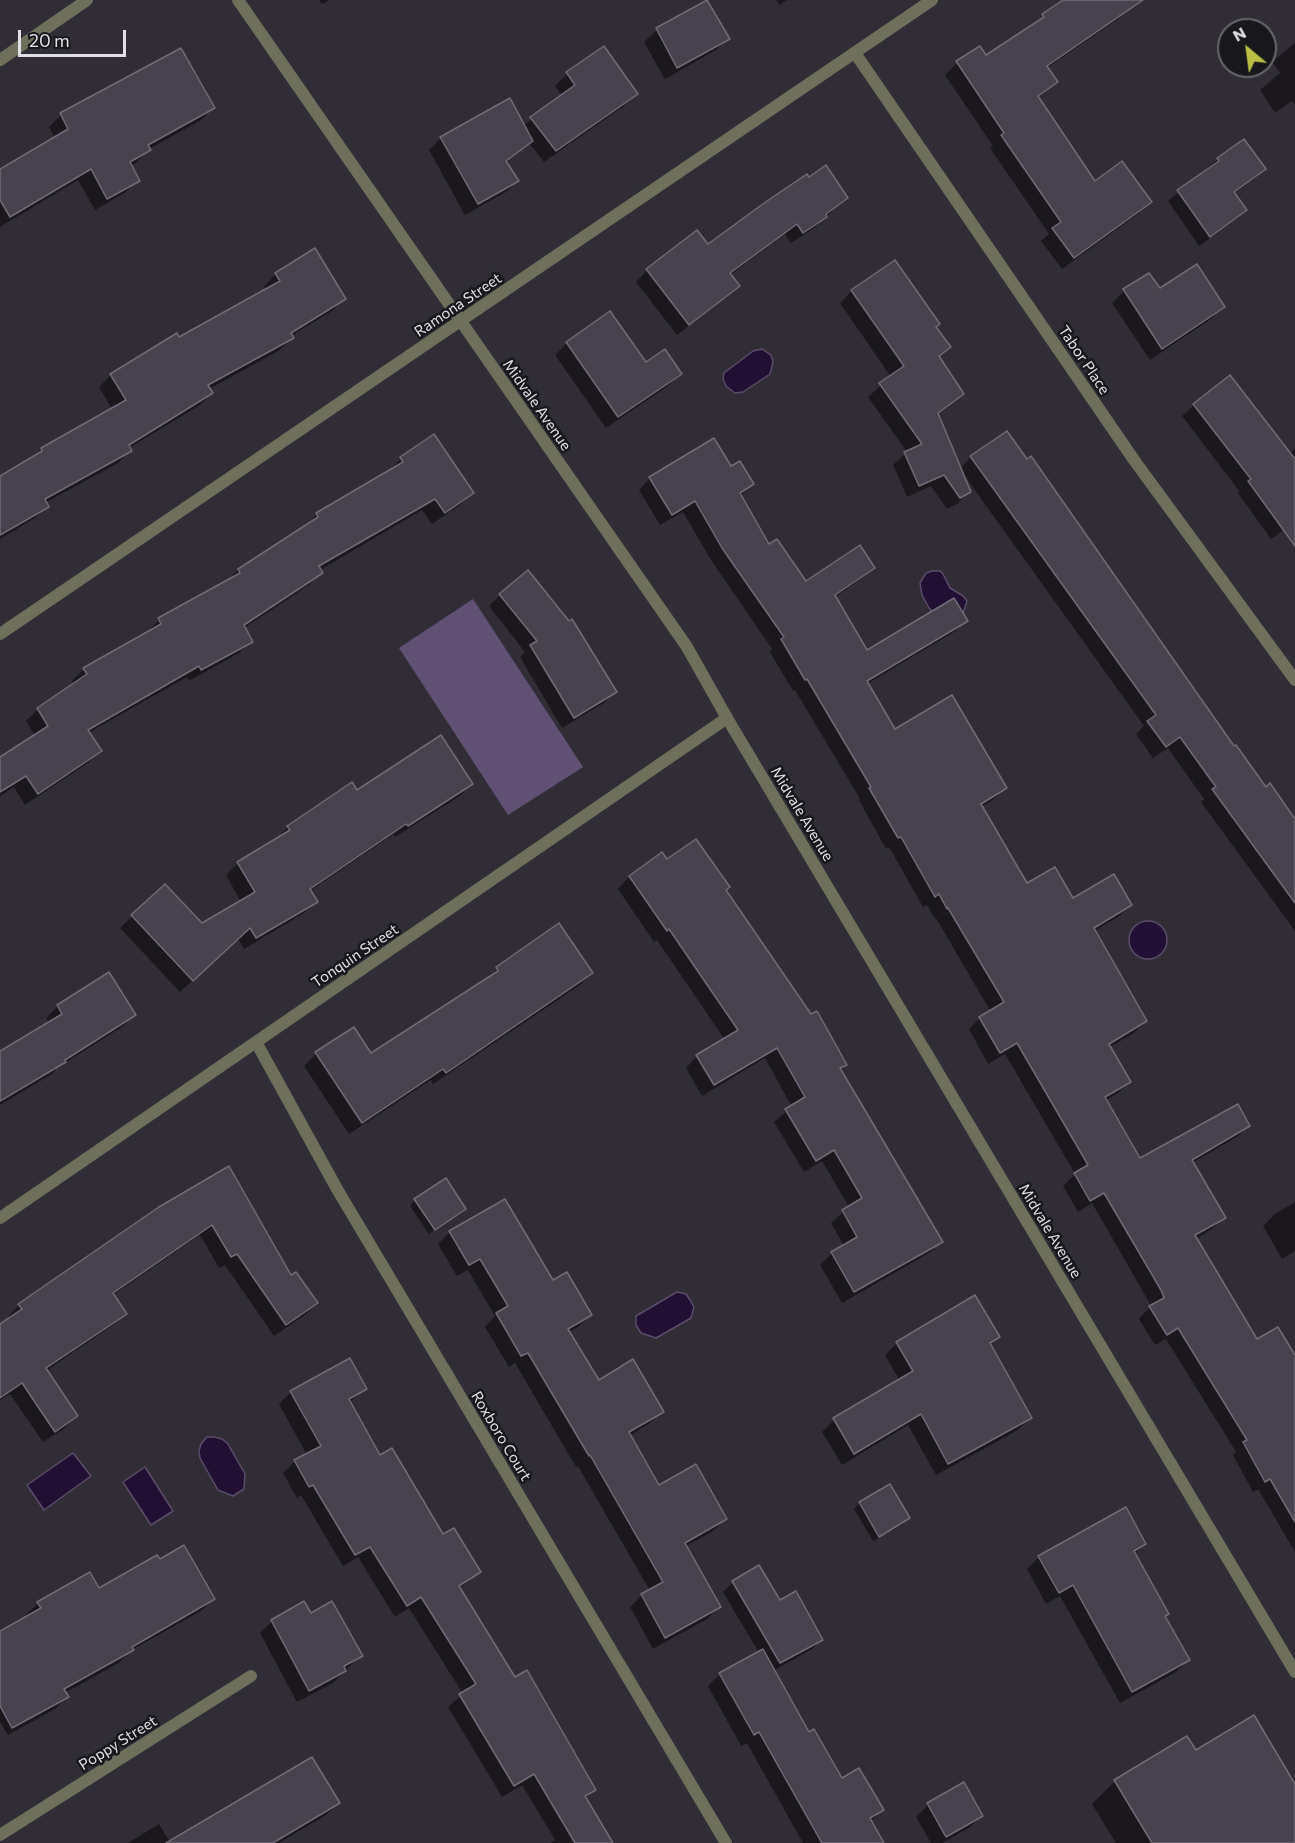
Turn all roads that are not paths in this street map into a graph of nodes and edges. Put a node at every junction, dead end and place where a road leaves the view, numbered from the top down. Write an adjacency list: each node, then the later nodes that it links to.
1 (87, 0): 5 (street)
2 (238, 0): 6 (street, Midvale Avenue)
3 (932, 0): 4 (street, Ramona Street)
4 (855, 53): 6 (street, Ramona Street); 8 (street, Tabor Place)
5 (0, 60)
6 (460, 322): 7 (street, Ramona Street); 9 (street, Midvale Avenue)
7 (0, 634)
8 (1295, 680)
9 (727, 718): 10 (street, Tonquin Street); 12 (street, Midvale Avenue)
10 (256, 1042): 11 (street, Tonquin Street); 15 (street, Roxboro Court)
11 (0, 1218)
12 (1295, 1672)
13 (251, 1676): 14 (street, Poppy Street)
14 (0, 1835)
15 (726, 1843)

